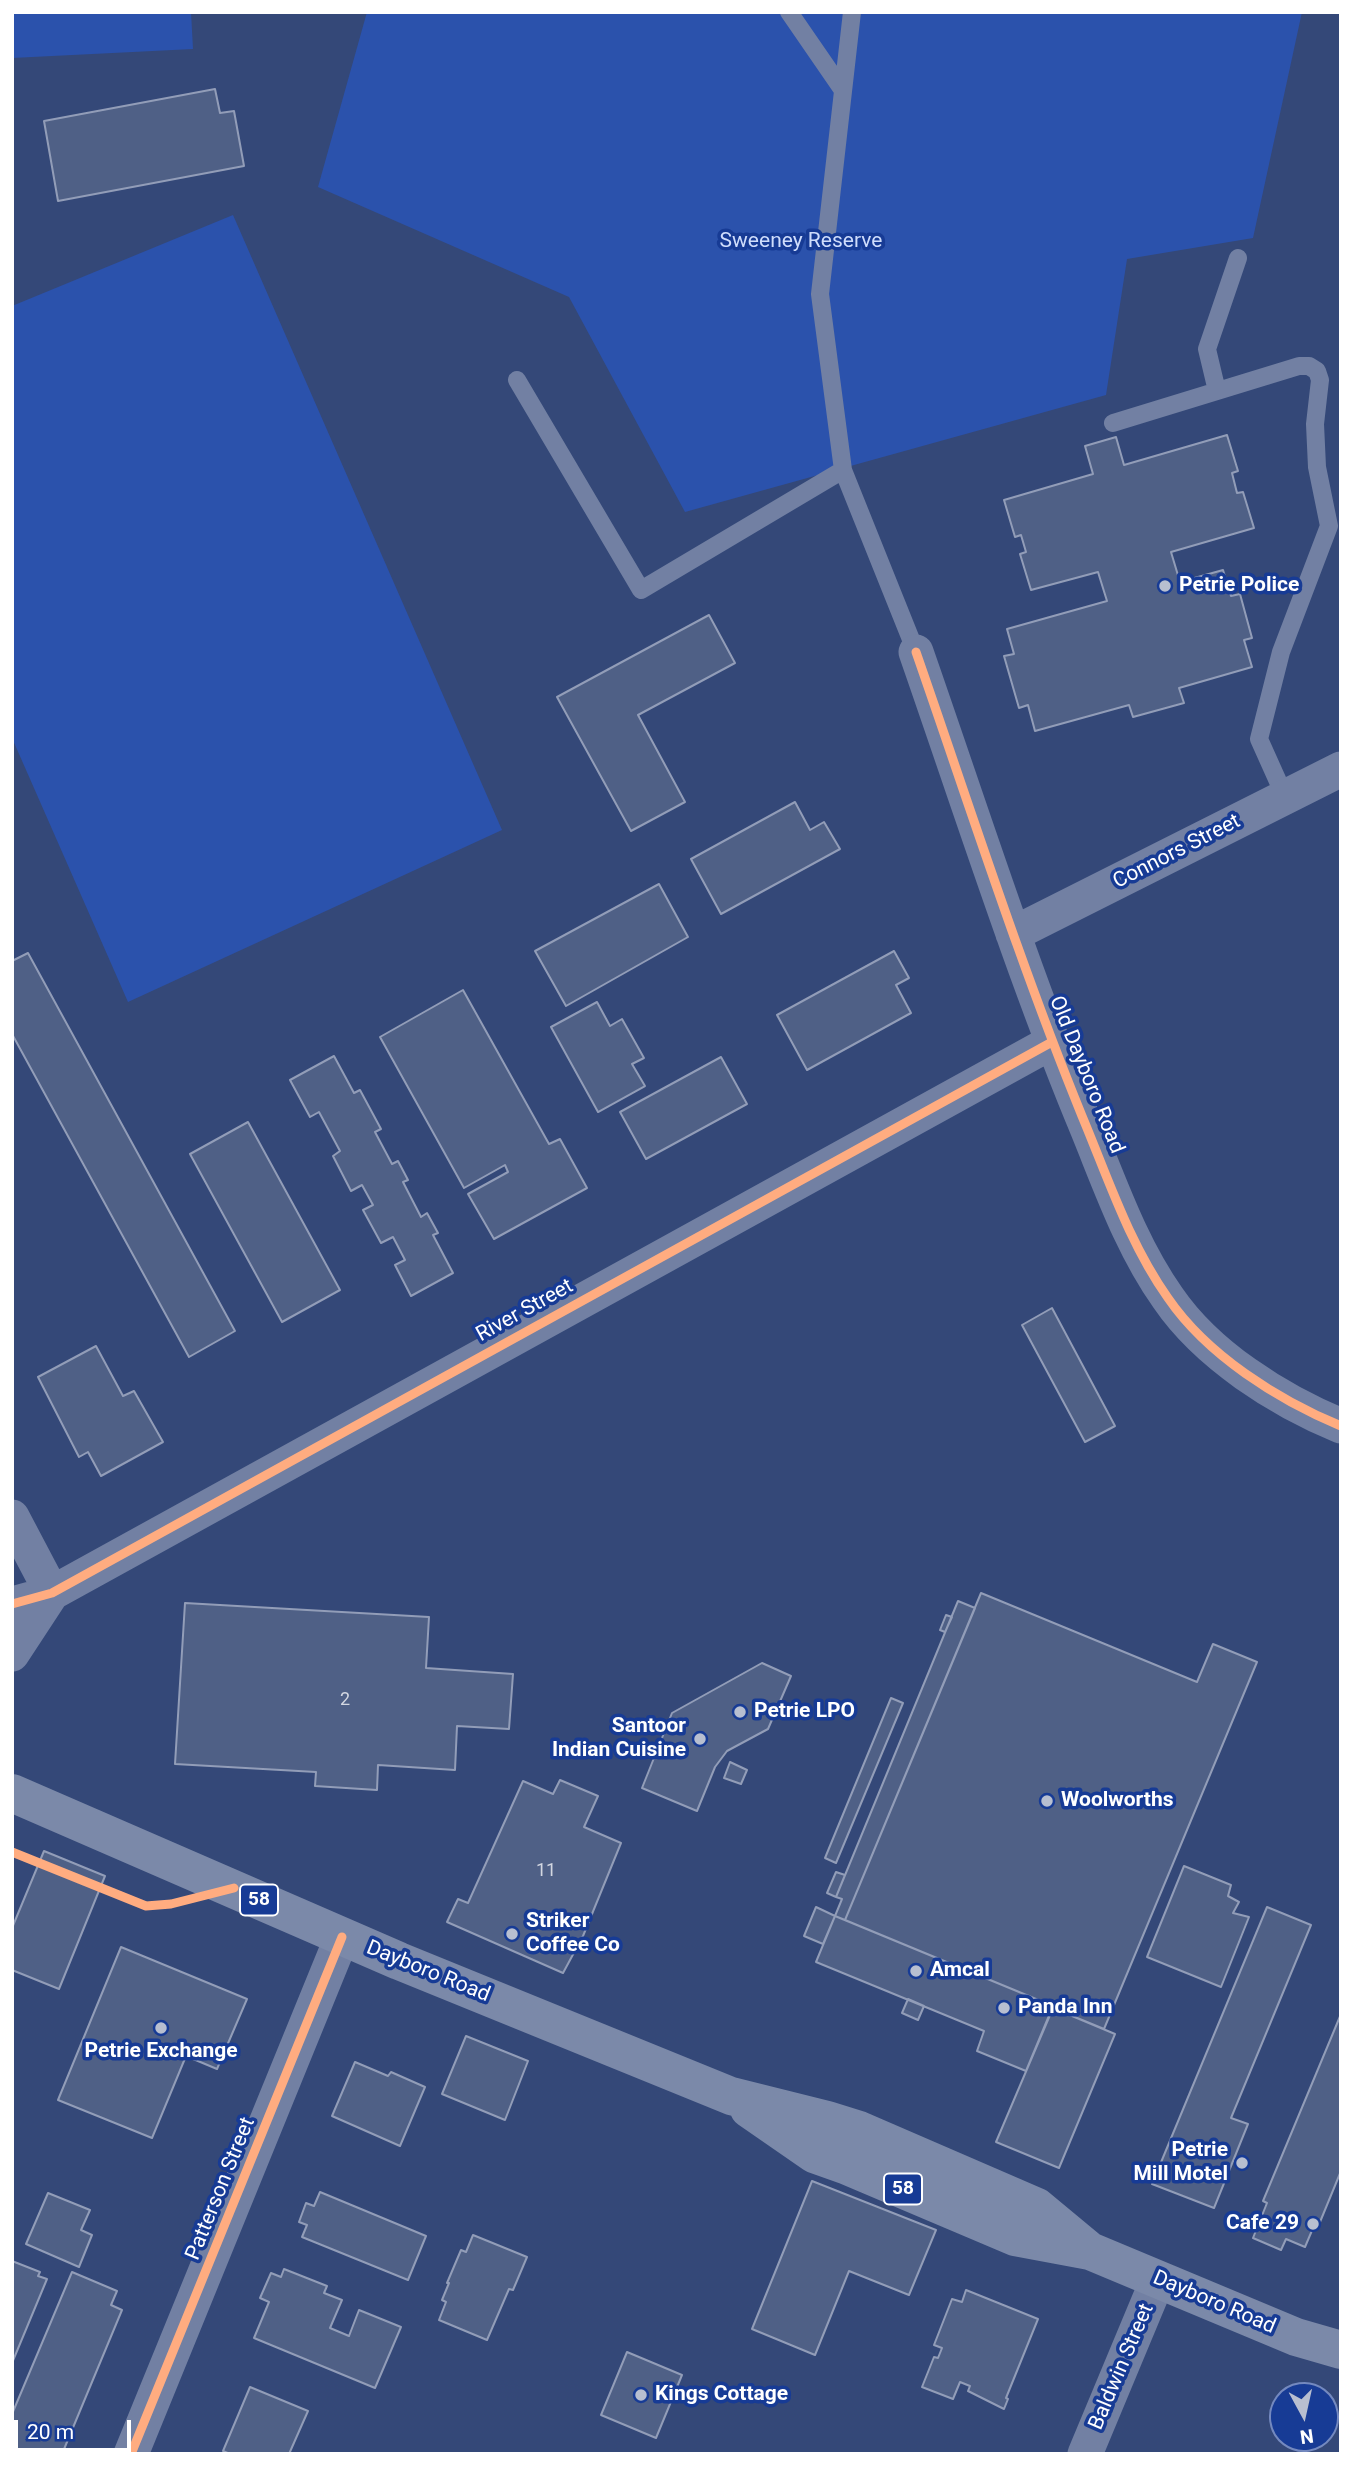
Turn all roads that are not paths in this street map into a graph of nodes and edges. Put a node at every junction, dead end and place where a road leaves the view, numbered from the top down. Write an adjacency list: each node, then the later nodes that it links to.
1 (789, 12): 3 (lane)
2 (852, 12): 3 (lane)
3 (842, 89): 8 (lane)
4 (1238, 258): 6 (lane)
5 (517, 380): 8 (lane)
6 (1217, 391): 7 (lane); 11 (lane)
7 (1113, 423)
8 (843, 471): 9 (lane)
9 (916, 652): 12 (street, Old Dayboro Road)
10 (1341, 769): 11 (street, Connors Street)
11 (1285, 797): 12 (street, Connors Street)
12 (1013, 933): 13 (street, Old Dayboro Road)
13 (1052, 1042): 14 (street, Old Dayboro Road); 16 (street, River Street)
14 (1341, 1426)
15 (12, 1517): 16 (street)
16 (52, 1593): 17 (street, River Street); 18 (street, River Street)
17 (12, 1604)
18 (12, 1654)
19 (12, 1793): 20 (main road, Dayboro Road / 58)
20 (342, 1937): 21 (main road, Dayboro Road / 58); 23 (street, Patterson Street)
21 (1158, 2279): 22 (main road, Dayboro Road / 58); 24 (street, Baldwin Street)
22 (1341, 2350)
23 (131, 2454)
24 (1085, 2454)

